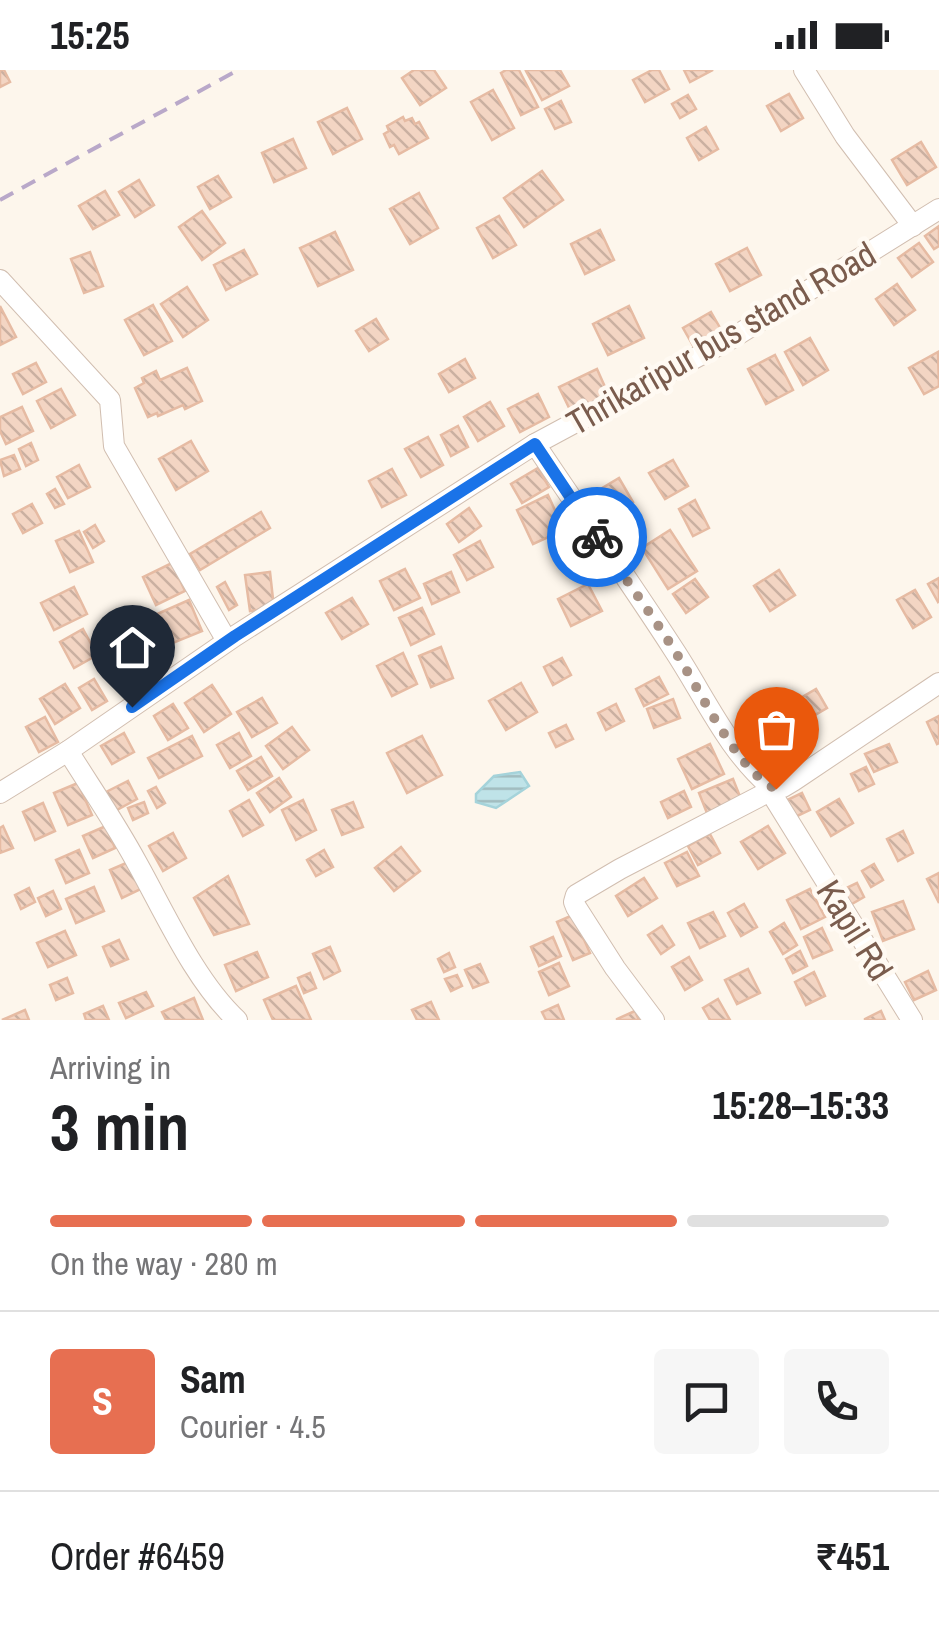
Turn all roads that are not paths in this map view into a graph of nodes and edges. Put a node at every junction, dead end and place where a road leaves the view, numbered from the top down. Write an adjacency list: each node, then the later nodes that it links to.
1 (804, 70): 3 (street)
2 (939, 210): 3 (street, Thrikaripur bus stand Road)
3 (912, 226): 5 (street, Thrikaripur bus stand Road)
4 (0, 280): 7 (street)
5 (535, 444): 7 (street, Thrikaripur bus stand Road); 10 (street, Kapil Rd)
6 (224, 610): 7 (street)
7 (231, 638): 9 (street, Thrikaripur bus stand Road)
8 (939, 683): 10 (street)
9 (68, 751): 11 (street, Thrikaripur bus stand Road); 12 (street)
10 (771, 790): 13 (street); 14 (street, Kapil Rd)
11 (0, 793)
12 (237, 1020)
13 (654, 1020)
14 (912, 1020)

